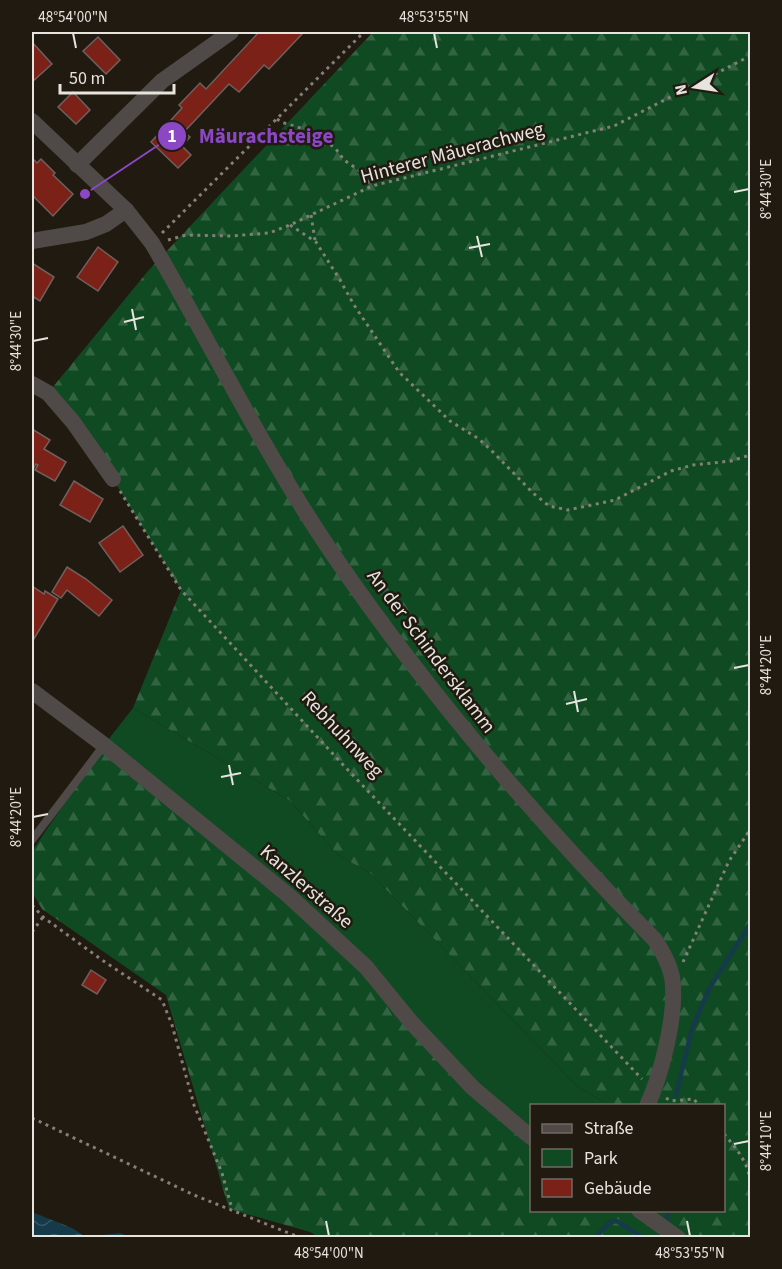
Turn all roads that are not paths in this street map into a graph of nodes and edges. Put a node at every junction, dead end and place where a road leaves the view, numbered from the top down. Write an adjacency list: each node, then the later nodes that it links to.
1 (231, 32): 3 (street)
2 (32, 121): 3 (street, An der Schindersklamm)
3 (77, 165): 4 (street, An der Schindersklamm)
4 (126, 210): 5 (street); 11 (street, An der Schindersklamm)
5 (32, 241)
6 (32, 384): 7 (street)
7 (113, 479)
8 (32, 691): 9 (street, Kanzlerstraße)
9 (104, 745): 10 (lane); 12 (street, Kanzlerstraße)
10 (32, 840)
11 (651, 1098)
12 (530, 1137)
13 (642, 1212): 14 (street)
14 (678, 1238)

